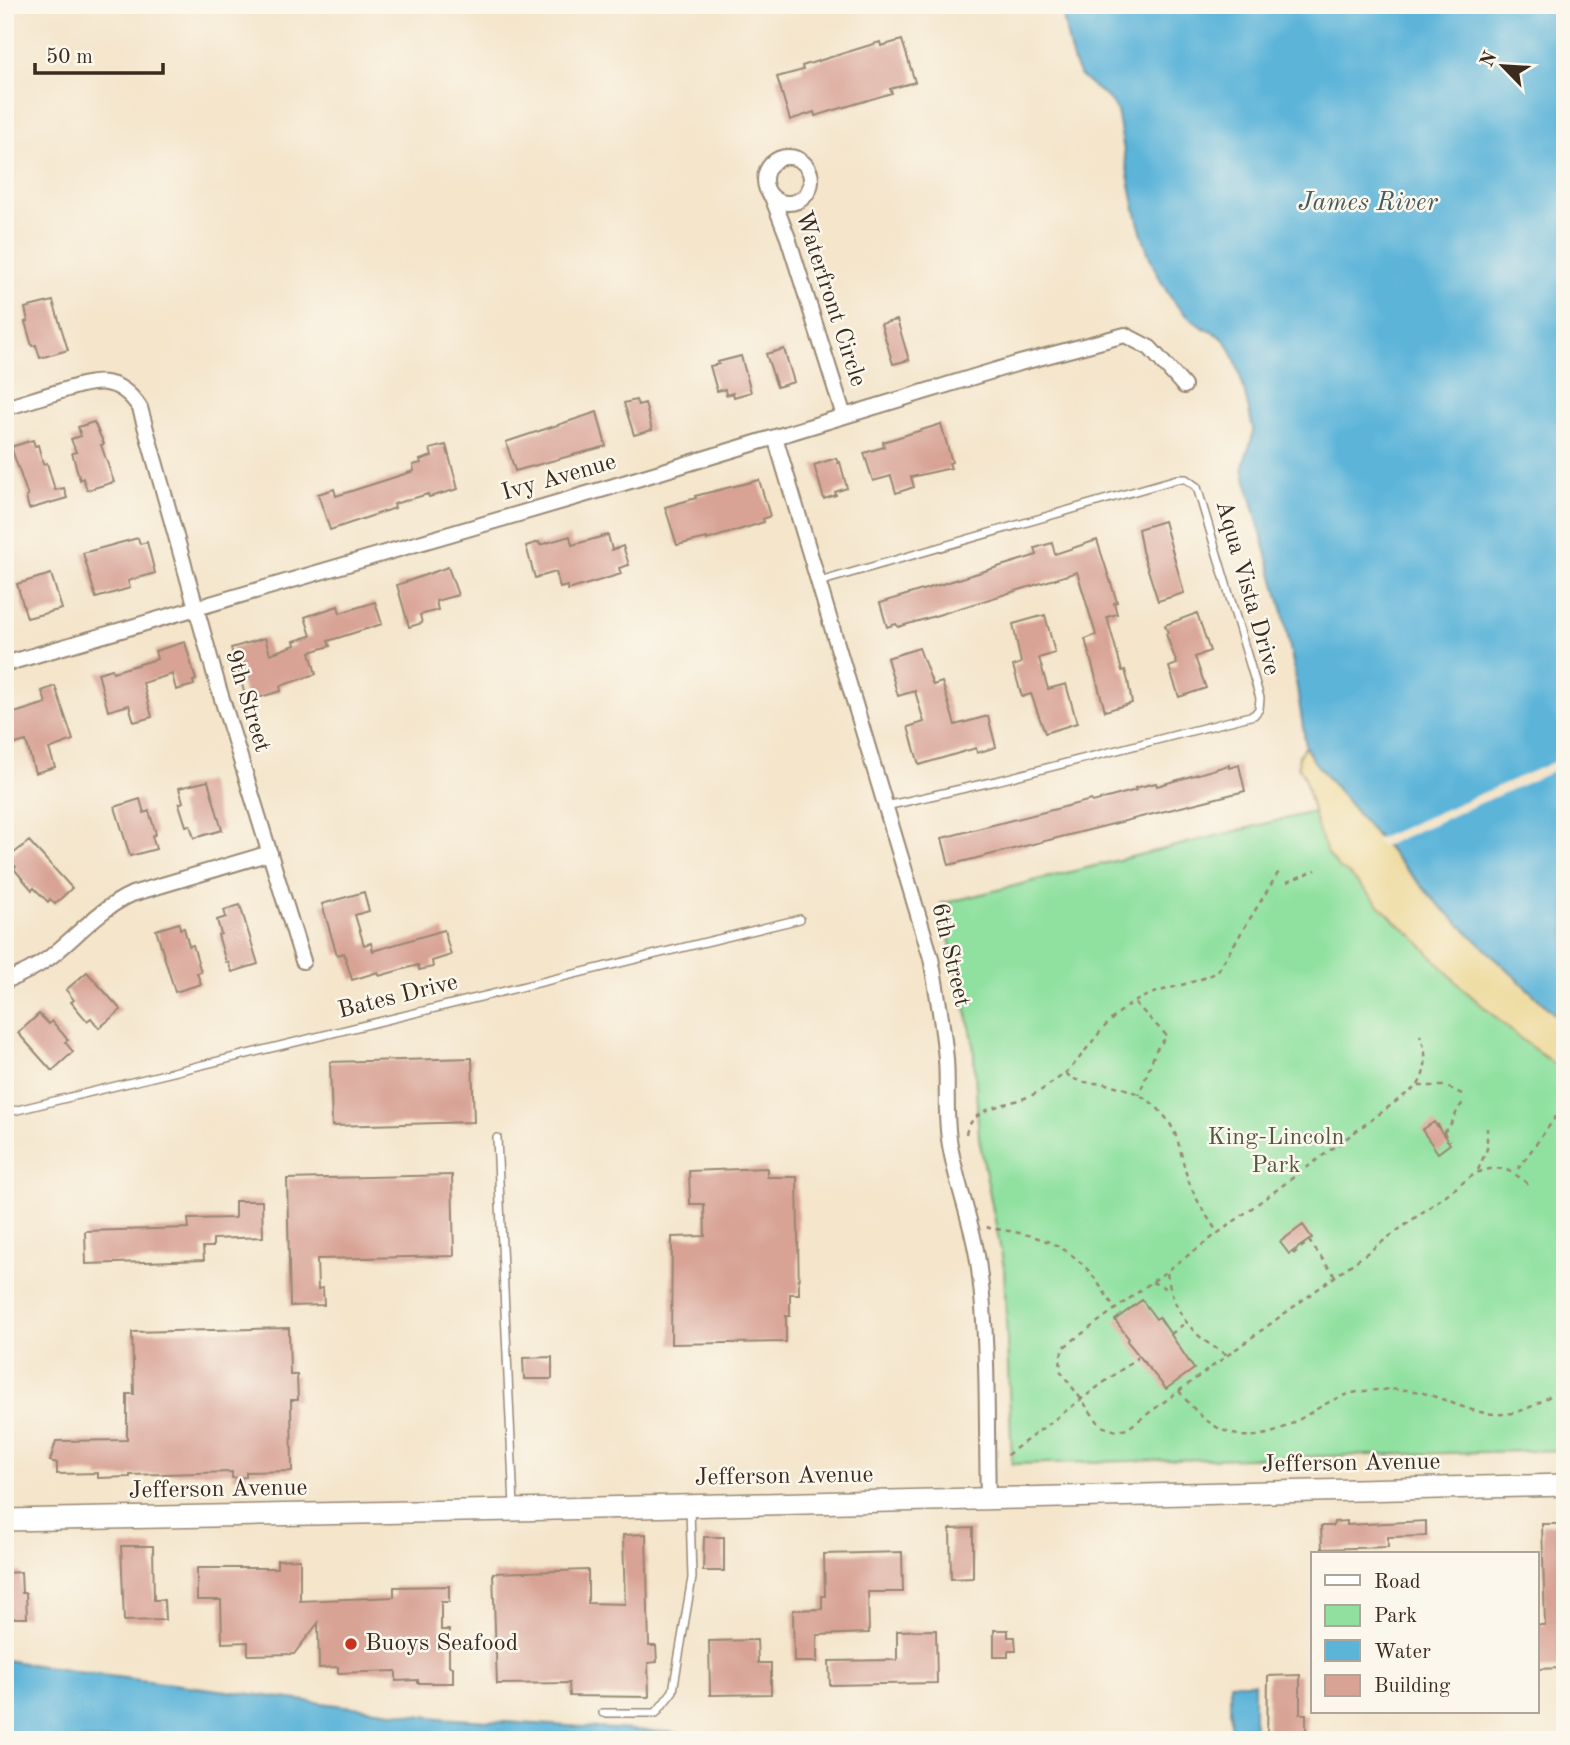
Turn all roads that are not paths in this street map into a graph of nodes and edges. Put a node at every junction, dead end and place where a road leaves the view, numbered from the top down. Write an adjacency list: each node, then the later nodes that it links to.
1 (772, 197): 4 (street, Waterfront Circle)
2 (1184, 386): 4 (street, Ivy Avenue)
3 (5, 408): 7 (street, 9th Street)
4 (844, 416): 5 (street, Ivy Avenue)
5 (775, 437): 6 (street, 6th Street); 7 (street, Ivy Avenue)
6 (818, 582): 9 (street, 6th Street); 9 (lane, Aqua Vista Drive)
7 (195, 608): 8 (street, Ivy Avenue); 10 (street, 9th Street)
8 (5, 664)
9 (886, 806): 17 (street, 6th Street)
10 (270, 853): 12 (street, 9th Street); 13 (street)
11 (800, 919): 14 (lane, Bates Drive)
12 (303, 961)
13 (5, 981)
14 (5, 1113)
15 (497, 1138): 19 (lane)
16 (1565, 1485): 17 (street, Jefferson Avenue)
17 (988, 1499): 18 (street, Jefferson Avenue)
18 (690, 1506): 19 (street, Jefferson Avenue); 21 (lane)
19 (514, 1510): 20 (street, Jefferson Avenue)
20 (5, 1520)
21 (603, 1713)

